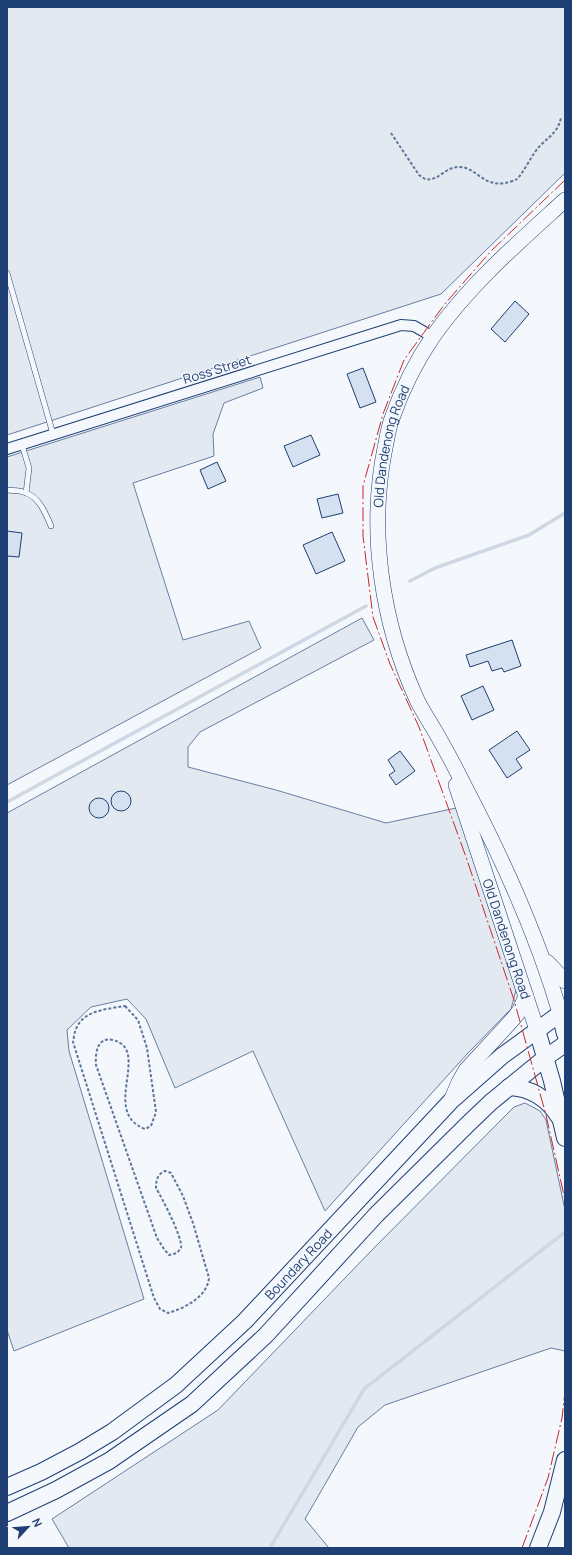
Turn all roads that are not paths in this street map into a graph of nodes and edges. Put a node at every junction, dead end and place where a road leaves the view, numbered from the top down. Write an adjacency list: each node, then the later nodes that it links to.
1 (565, 200): 3 (main road, Old Dandenong Road)
2 (7, 273): 4 (lane)
3 (433, 337): 4 (street, Ross Street); 10 (main road, Old Dandenong Road)
4 (53, 434): 5 (street, Ross Street)
5 (22, 445): 6 (street, Ross Street); 8 (lane)
6 (7, 449)
7 (7, 490): 8 (lane)
8 (26, 493): 9 (lane)
9 (51, 526)
10 (441, 742): 11 (main road, Old Dandenong Road); 13 (main road, Old Dandenong Road)
11 (541, 955): 12 (main road); 14 (main road, Old Dandenong Road)
12 (565, 981)
13 (526, 996): 15 (main road, Old Dandenong Road); 20 (main road)
14 (562, 1011): 15 (main road, Boundary Road); 16 (main road, Old Dandenong Road)
15 (537, 1030): 18 (main road, Old Dandenong Road); 20 (main road, Boundary Road)
16 (565, 1034)
17 (565, 1044): 18 (main road, Boundary Road)
18 (545, 1058): 19 (main road, Boundary Road); 21 (main road, Old Dandenong Road)
19 (509, 1087): 21 (main road); 25 (main road, Boundary Road)
20 (451, 1101): 24 (main road, Boundary Road)
21 (561, 1120): 22 (main road, Old Dandenong Road)
22 (565, 1138)
23 (565, 1460): 26 (main road)
24 (7, 1487)
25 (7, 1513)
26 (538, 1548)

